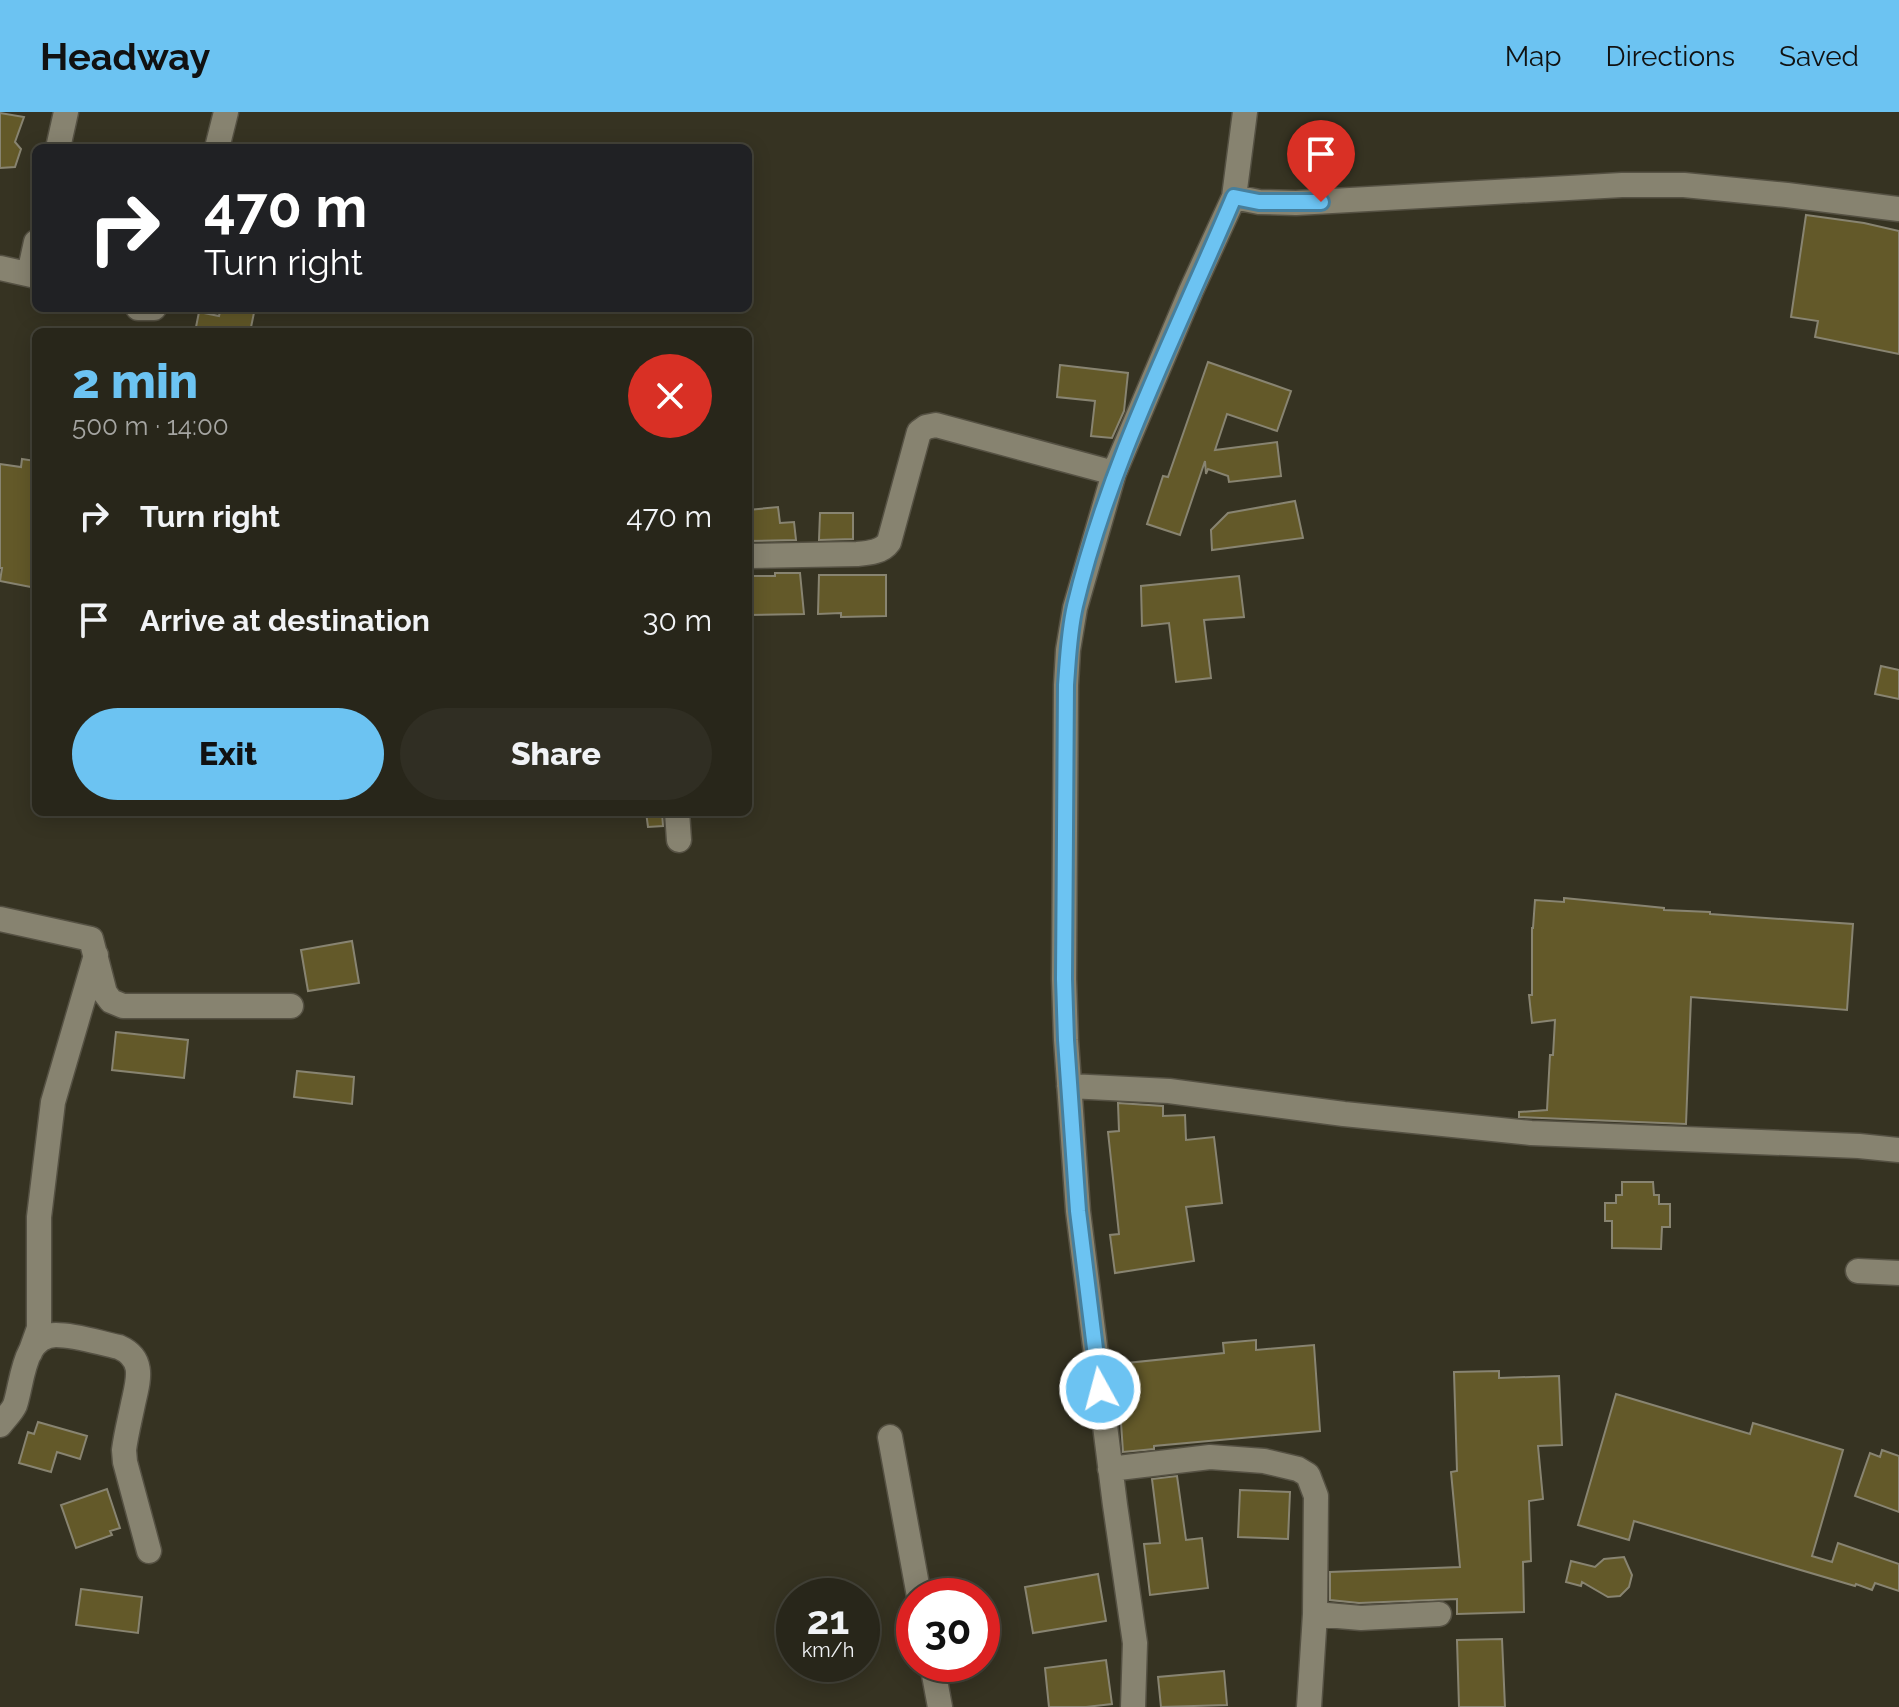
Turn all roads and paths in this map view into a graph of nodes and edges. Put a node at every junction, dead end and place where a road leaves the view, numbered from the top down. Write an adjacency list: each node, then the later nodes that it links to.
1 (66, 112): 4 (street)
2 (226, 112): 5 (street)
3 (1245, 112): 6 (street)
4 (59, 144)
5 (218, 144)
6 (1234, 197): 7 (street); 10 (street)
7 (1899, 209)
8 (0, 268): 9 (street)
9 (32, 275)
10 (1114, 473): 11 (street); 17 (street)
11 (752, 556)
12 (677, 816): 13 (street)
13 (679, 840)
14 (0, 919): 15 (street)
15 (96, 955): 16 (street); 21 (street)
16 (291, 1006)
17 (1069, 1086): 18 (street); 24 (street)
18 (1899, 1150)
19 (1858, 1271): 20 (street)
20 (1899, 1273)
21 (30, 1353): 22 (street); 25 (street)
22 (0, 1425)
23 (890, 1437): 26 (street)
24 (1110, 1469): 27 (street); 31 (street)
25 (149, 1551)
26 (916, 1578)
27 (1315, 1614): 28 (street); 32 (street)
28 (1439, 1614)
29 (935, 1682): 30 (street)
30 (940, 1707)
31 (1133, 1707)
32 (1309, 1707)

